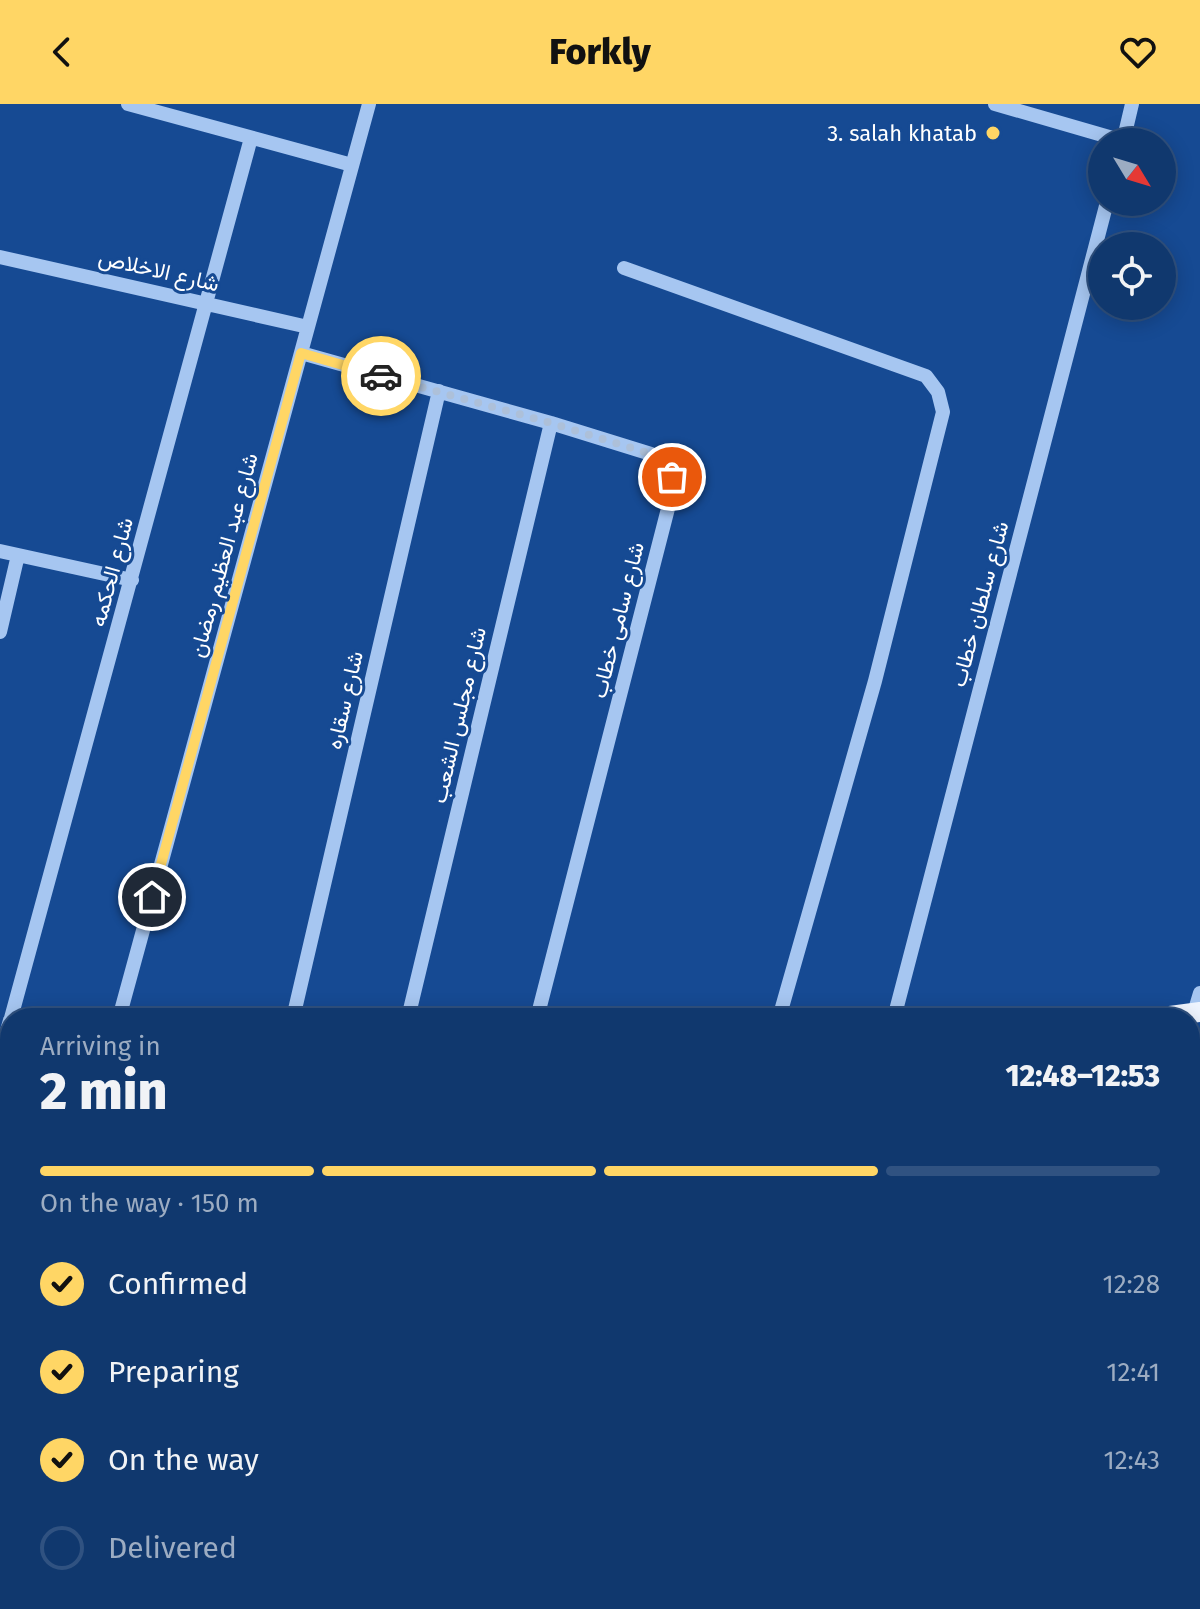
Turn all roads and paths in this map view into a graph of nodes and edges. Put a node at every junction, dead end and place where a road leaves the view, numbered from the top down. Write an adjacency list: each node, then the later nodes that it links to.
1 (128, 104): 7 (street)
2 (369, 104): 8 (street, شارع عبد العظيم رمضان)
3 (995, 104): 6 (street)
4 (1132, 104): 5 (street)
5 (1126, 128)
6 (1088, 131)
7 (251, 138): 8 (street); 12 (street, شارع الحكمه)
8 (352, 165): 13 (street, شارع عبد العظيم رمضان)
9 (1103, 216): 27 (street, شارع سلطان خطاب)
10 (0, 257): 12 (street, شارع الاخلاص)
11 (624, 268): 26 (street)
12 (206, 303): 13 (street, شارع الاخلاص); 19 (street, شارع الحكمه)
13 (308, 327): 14 (street, شارع عبد العظيم رمضان)
14 (301, 353): 15 (street, شارع سامى خطاب); 22 (street, شارع عبد العظيم رمضان)
15 (439, 391): 16 (street, شارع سامى خطاب); 23 (street, شارع سقاره)
16 (551, 423): 24 (street, شارع مجلس الشعب); 25 (street, شارع سامى خطاب)
17 (0, 551): 18 (street)
18 (18, 555): 19 (street); 20 (street)
19 (132, 580): 21 (street, شارع الحكمه)
20 (0, 632)
21 (13, 1008)
22 (122, 1008)
23 (295, 1008)
24 (410, 1008)
25 (540, 1008)
26 (782, 1008)
27 (897, 1008)

